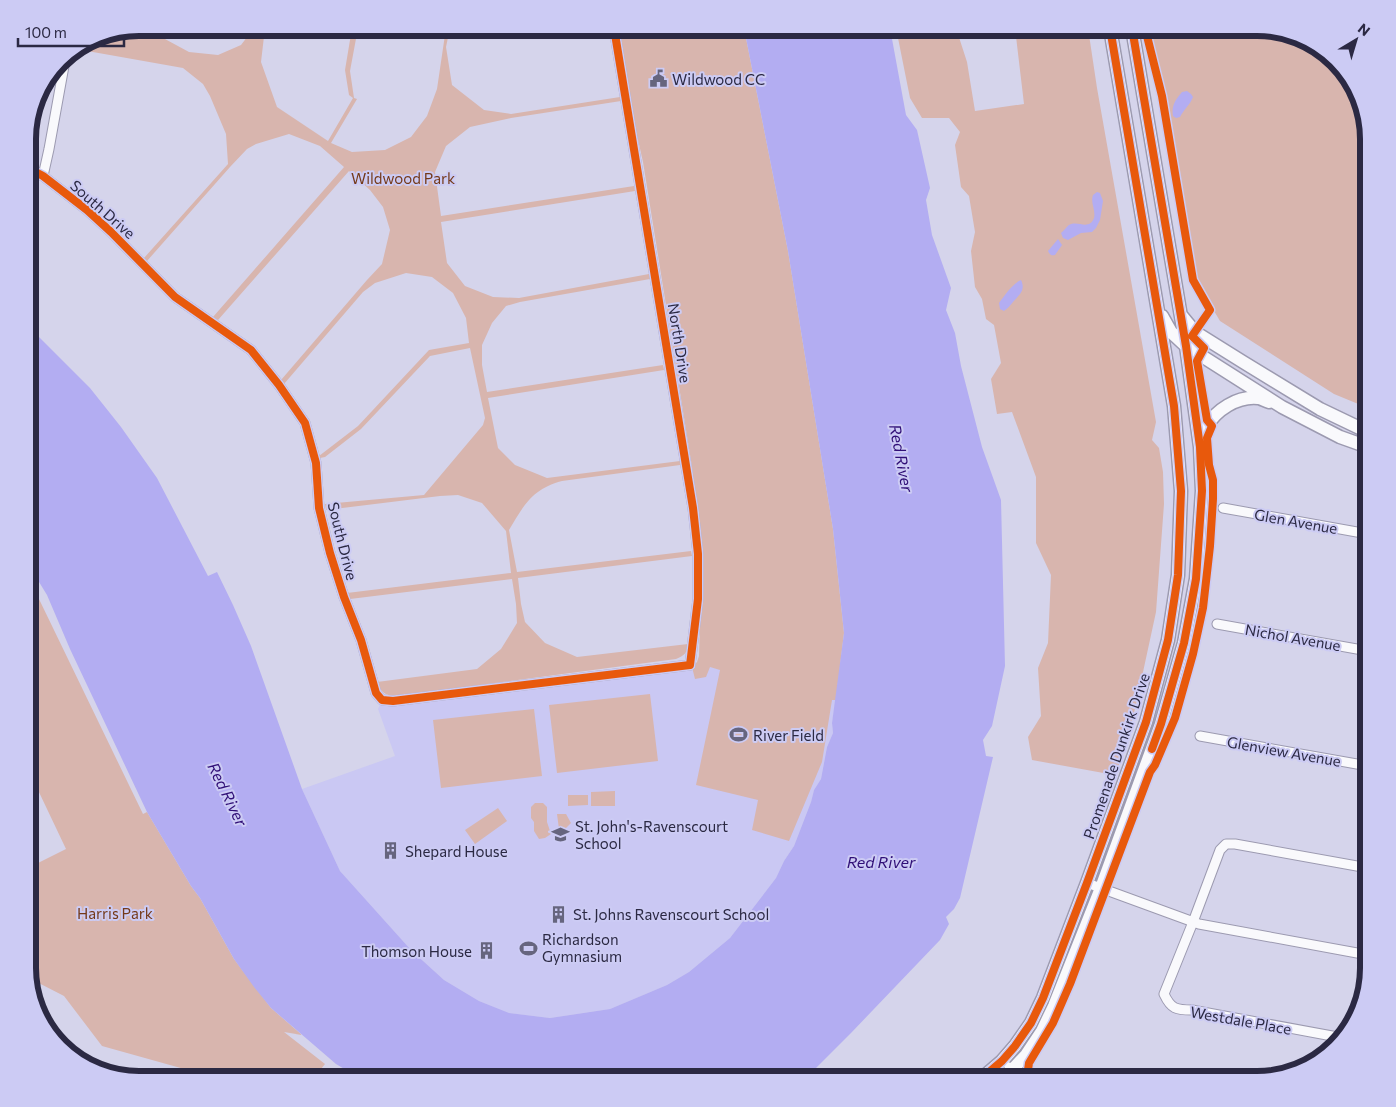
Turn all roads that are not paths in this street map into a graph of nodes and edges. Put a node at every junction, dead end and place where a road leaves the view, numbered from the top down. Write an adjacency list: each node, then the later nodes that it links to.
1 (615, 36): 20 (street, North Drive)
2 (1111, 36): 7 (main road, Promenade Dunkirk Drive)
3 (1133, 36): 8 (main road, Promenade Dunkirk Drive)
4 (63, 70): 6 (street)
5 (36, 173): 6 (street, South Drive)
6 (42, 176): 20 (street, South Drive)
7 (1156, 305): 9 (main road); 17 (main road, Promenade Dunkirk Drive)
8 (1180, 313): 9 (main road, Promenade Dunkirk Drive); 11 (main road)
9 (1186, 346): 10 (main road); 13 (main road, Promenade Dunkirk Drive)
10 (1282, 407): 12 (main road); 13 (main road)
11 (1360, 428)
12 (1360, 444)
13 (1200, 447): 18 (main road, Promenade Dunkirk Drive)
14 (1223, 508): 15 (street, Glen Avenue)
15 (1360, 533)
16 (1217, 624): 19 (street, Nichol Avenue)
17 (1169, 633): 18 (main road); 24 (main road, Promenade Dunkirk Drive)
18 (1185, 638): 25 (main road, Promenade Dunkirk Drive)
19 (1360, 650)
20 (690, 665)
21 (1200, 736): 22 (street, Glenview Avenue)
22 (1360, 765)
23 (1360, 867): 26 (street, Westdale Place)
24 (1087, 883): 25 (street); 29 (main road, Promenade Dunkirk Drive)
25 (1101, 888): 26 (street); 30 (main road, Promenade Dunkirk Drive)
26 (1193, 922): 27 (street); 28 (street, Westdale Place)
27 (1360, 953)
28 (1334, 1036)
29 (1002, 1061): 30 (street); 31 (main road, Promenade Dunkirk Drive)
30 (1012, 1070)
31 (991, 1071)

